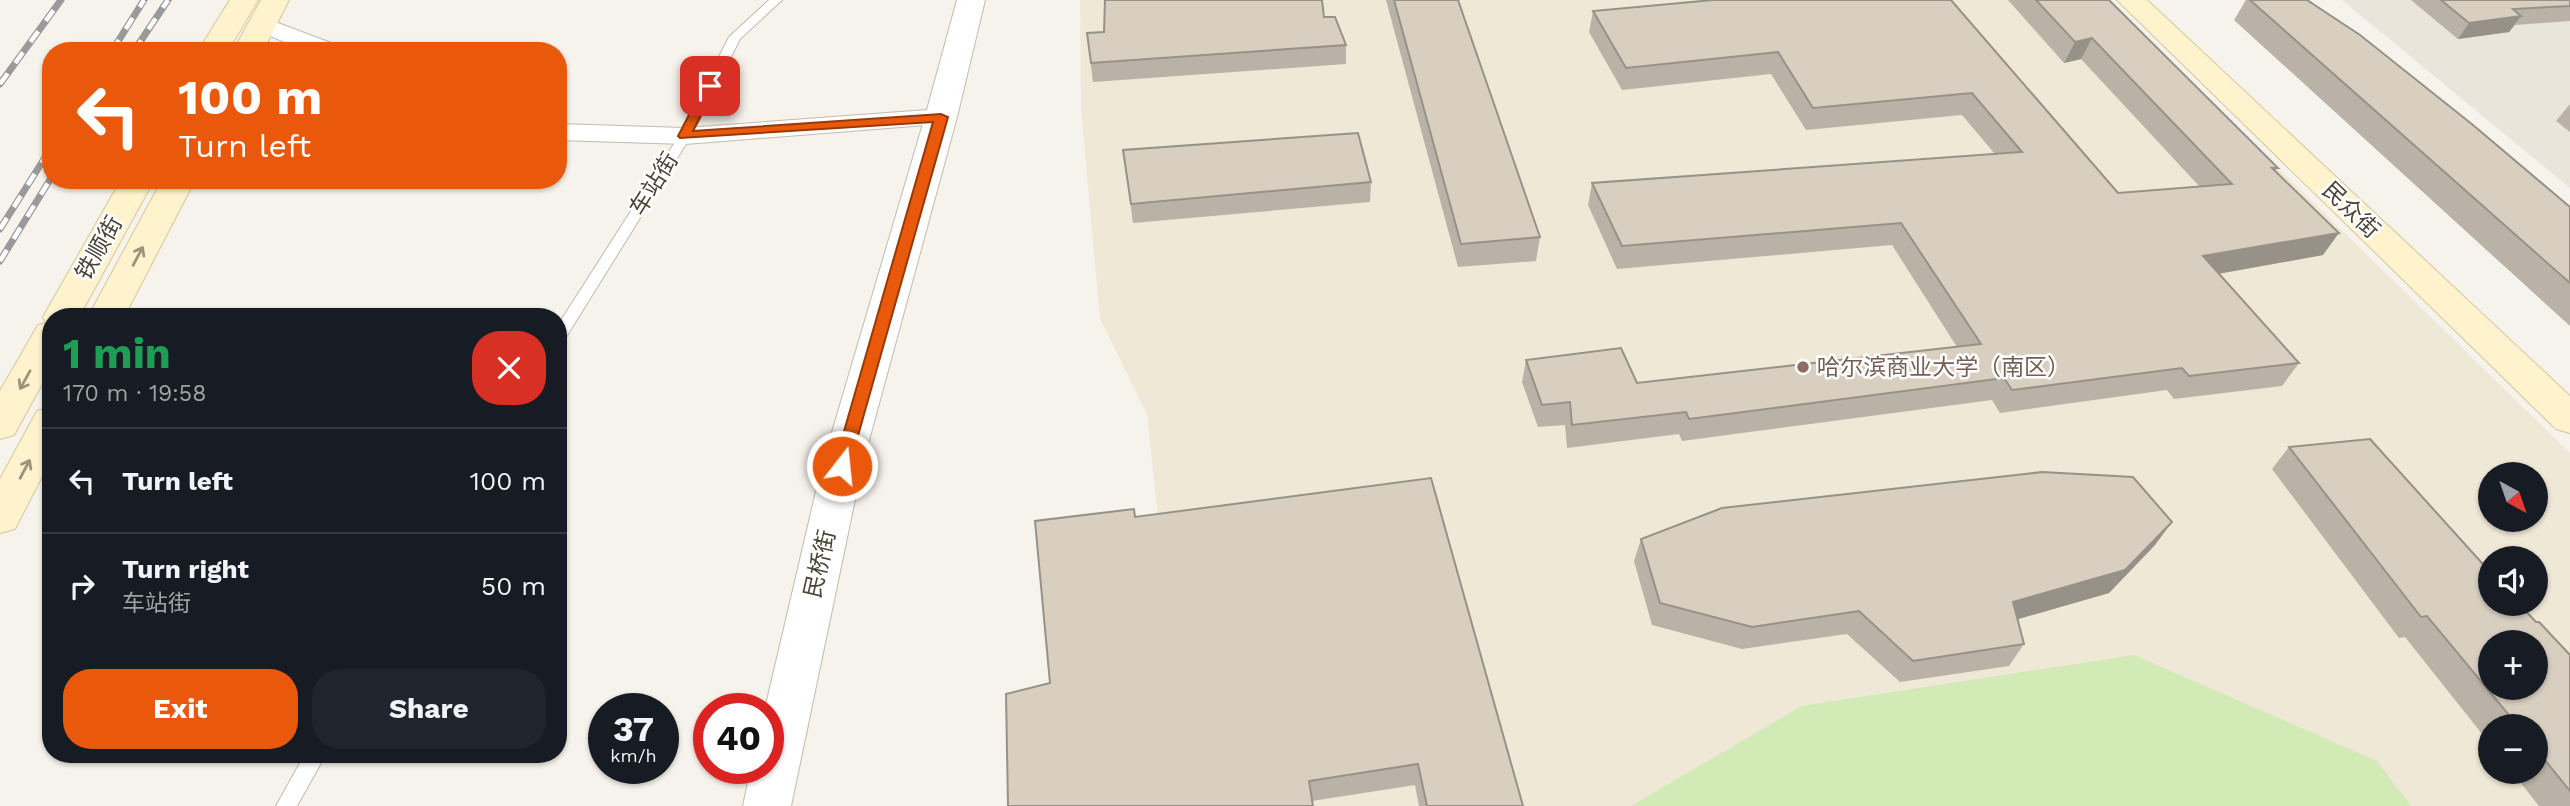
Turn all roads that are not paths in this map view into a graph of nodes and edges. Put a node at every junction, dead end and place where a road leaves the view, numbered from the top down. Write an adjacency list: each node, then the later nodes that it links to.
1 (244, 0): 6 (main road)
2 (776, 0): 11 (lane, 车站街)
3 (971, 0): 9 (street, 民桥街)
4 (2131, 0): 18 (main road, 民众街)
5 (269, 12): 7 (main road); 8 (street)
6 (218, 42)
7 (253, 42)
8 (316, 42)
9 (941, 117): 11 (street); 24 (street, 民桥街)
10 (567, 132): 11 (street)
11 (685, 136): 16 (lane, 车站街)
12 (133, 189): 14 (main road, 铁顺街)
13 (174, 189): 15 (main road, one-way to 13)
14 (66, 308)
15 (111, 308)
16 (567, 324)
17 (42, 350): 19 (main road, one-way to 19)
18 (2570, 419)
19 (0, 425)
20 (42, 438): 21 (main road, one-way to 20)
21 (0, 517)
22 (311, 763): 23 (lane)
23 (286, 806)
24 (767, 806)

